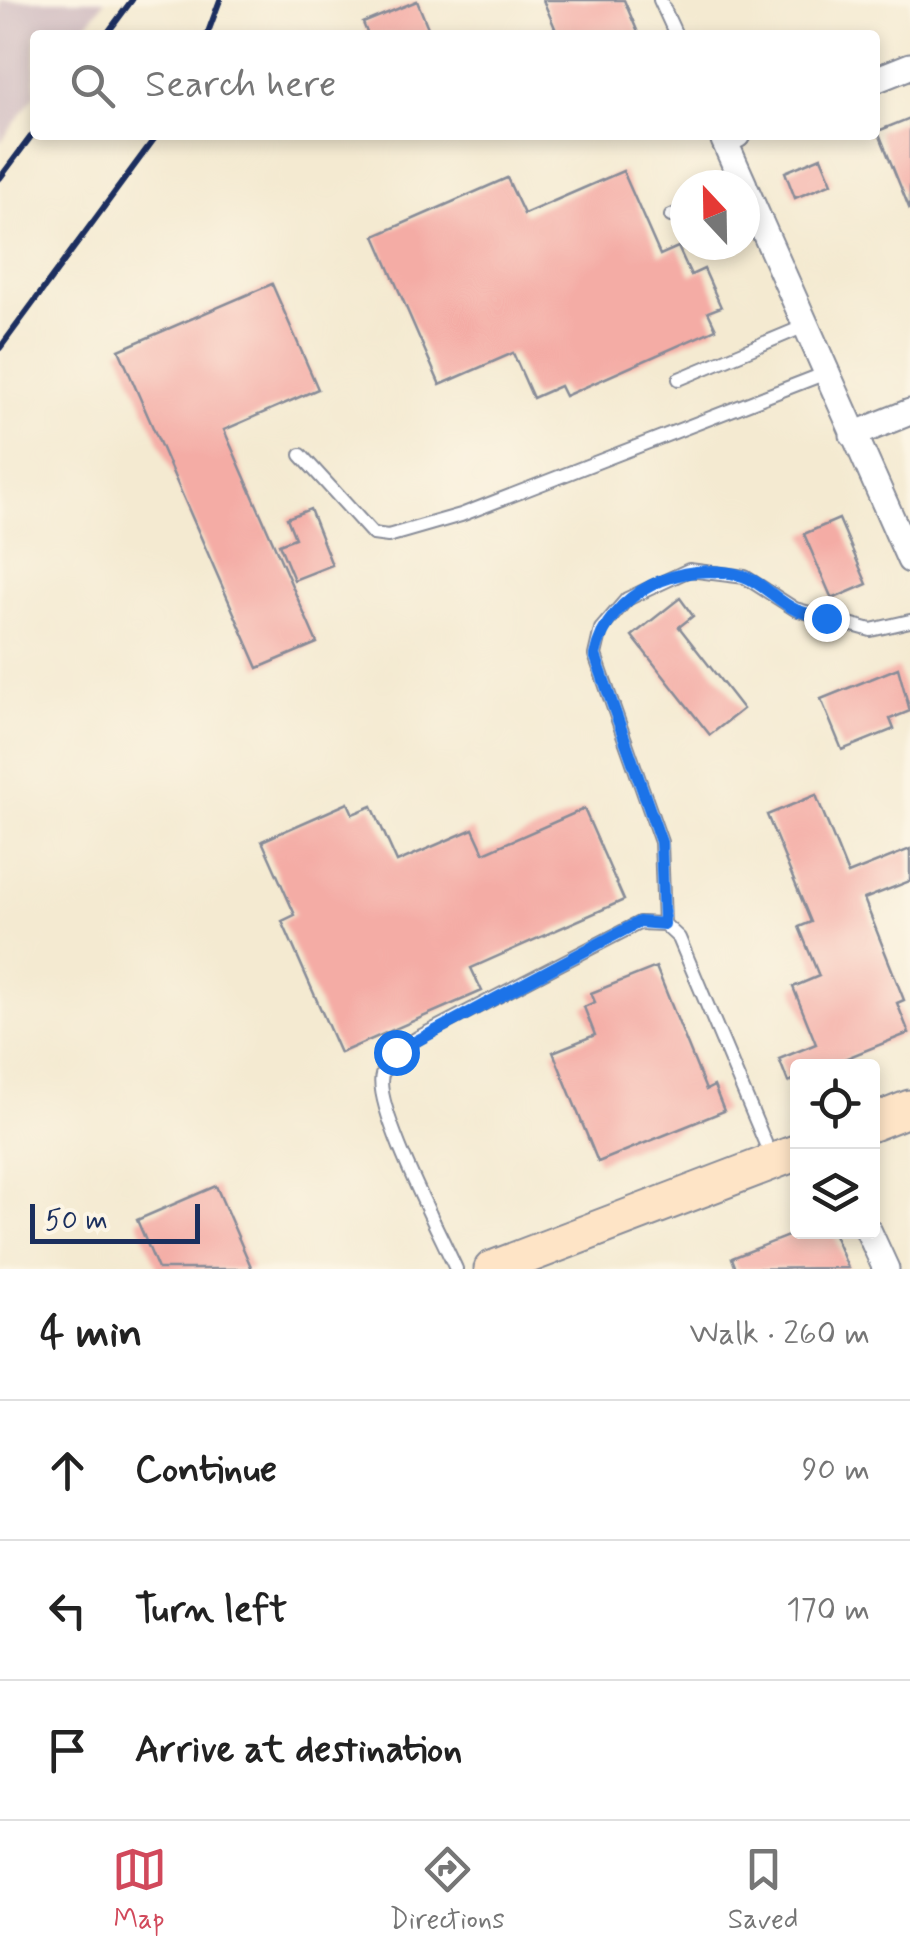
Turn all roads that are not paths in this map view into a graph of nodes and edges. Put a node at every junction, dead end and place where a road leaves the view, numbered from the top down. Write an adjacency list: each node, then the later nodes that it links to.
1 (660, 0): 2 (lane)
2 (674, 30)
3 (910, 66): 4 (street)
4 (880, 78)
5 (729, 140): 6 (street)
6 (739, 170)
7 (760, 223): 8 (street)
8 (806, 326): 9 (street); 10 (lane)
9 (826, 374): 12 (street); 13 (lane)
10 (679, 379)
11 (910, 412): 12 (street)
12 (853, 435): 14 (street)
13 (301, 455)
14 (910, 560)
15 (910, 621): 16 (lane)
16 (664, 924): 19 (lane); 21 (lane)
17 (910, 1108): 18 (main road)
18 (880, 1120)
19 (785, 1157): 22 (main road)
20 (872, 1239): 23 (street)
21 (456, 1269)
22 (492, 1269)
23 (886, 1269)

